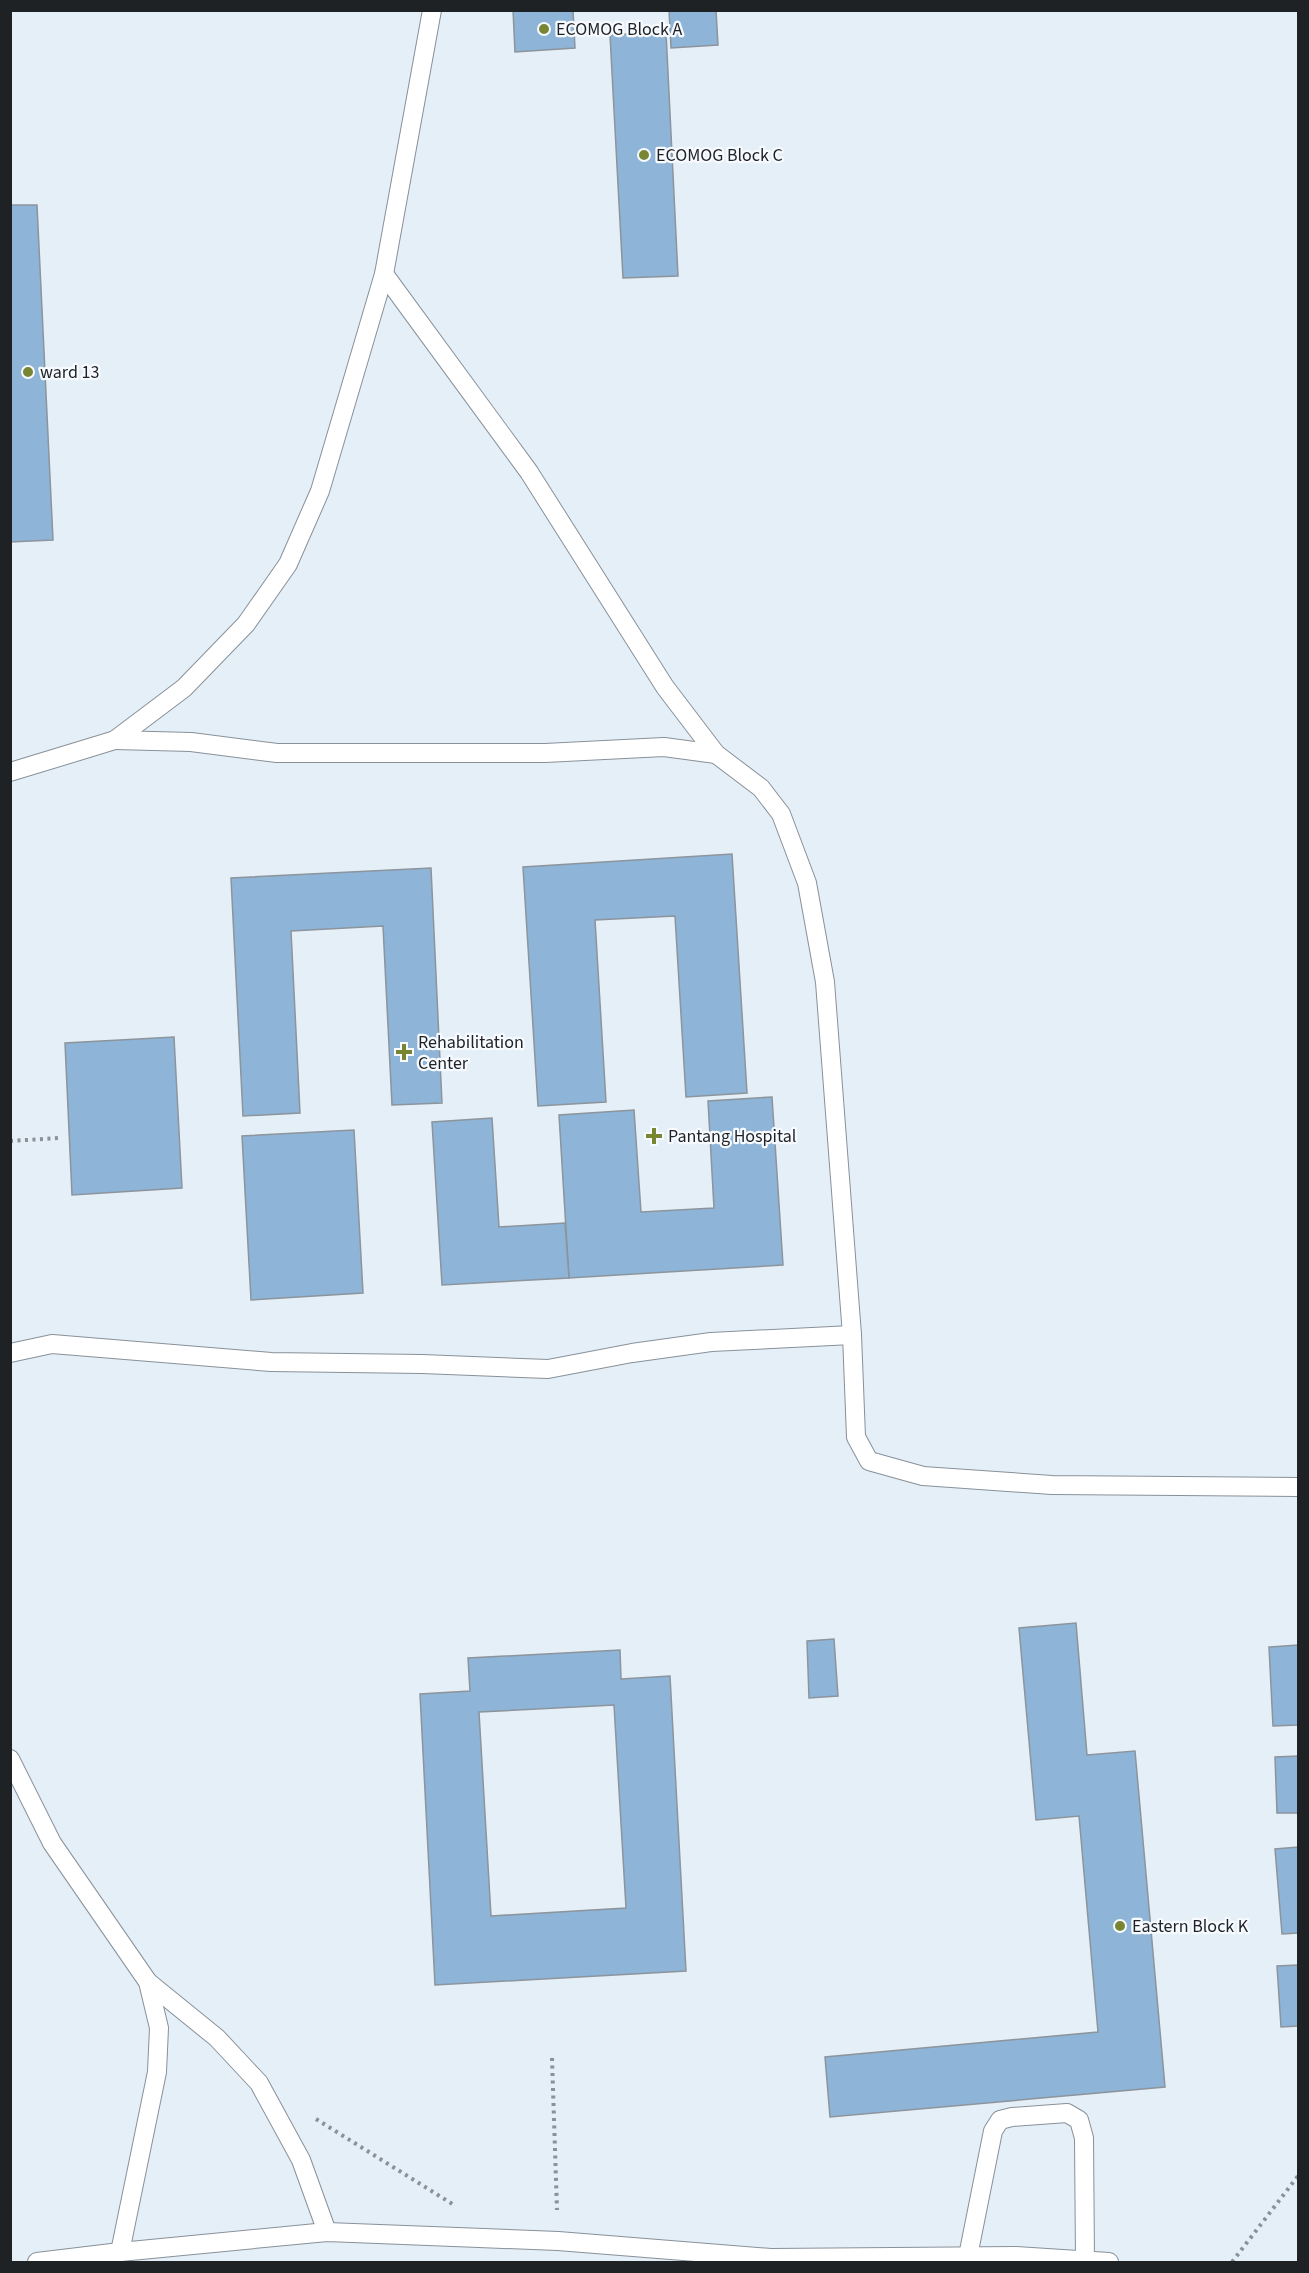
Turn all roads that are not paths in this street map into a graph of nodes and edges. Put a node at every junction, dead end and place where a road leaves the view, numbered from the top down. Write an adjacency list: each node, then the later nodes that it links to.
1 (432, 10): 2 (lane)
2 (384, 274): 3 (lane); 4 (lane)
3 (115, 740): 4 (lane); 5 (lane)
4 (716, 754): 6 (lane)
5 (10, 772)
6 (852, 1335): 7 (lane); 8 (lane)
7 (10, 1353)
8 (1299, 1487)
9 (10, 1759): 10 (lane)
10 (148, 1982): 11 (lane); 12 (lane)
11 (327, 2232): 12 (lane); 13 (lane)
12 (120, 2252): 15 (lane)
13 (968, 2256): 14 (lane); 14 (lane)
14 (1085, 2261): 16 (lane)
15 (37, 2262)
16 (1109, 2262)

